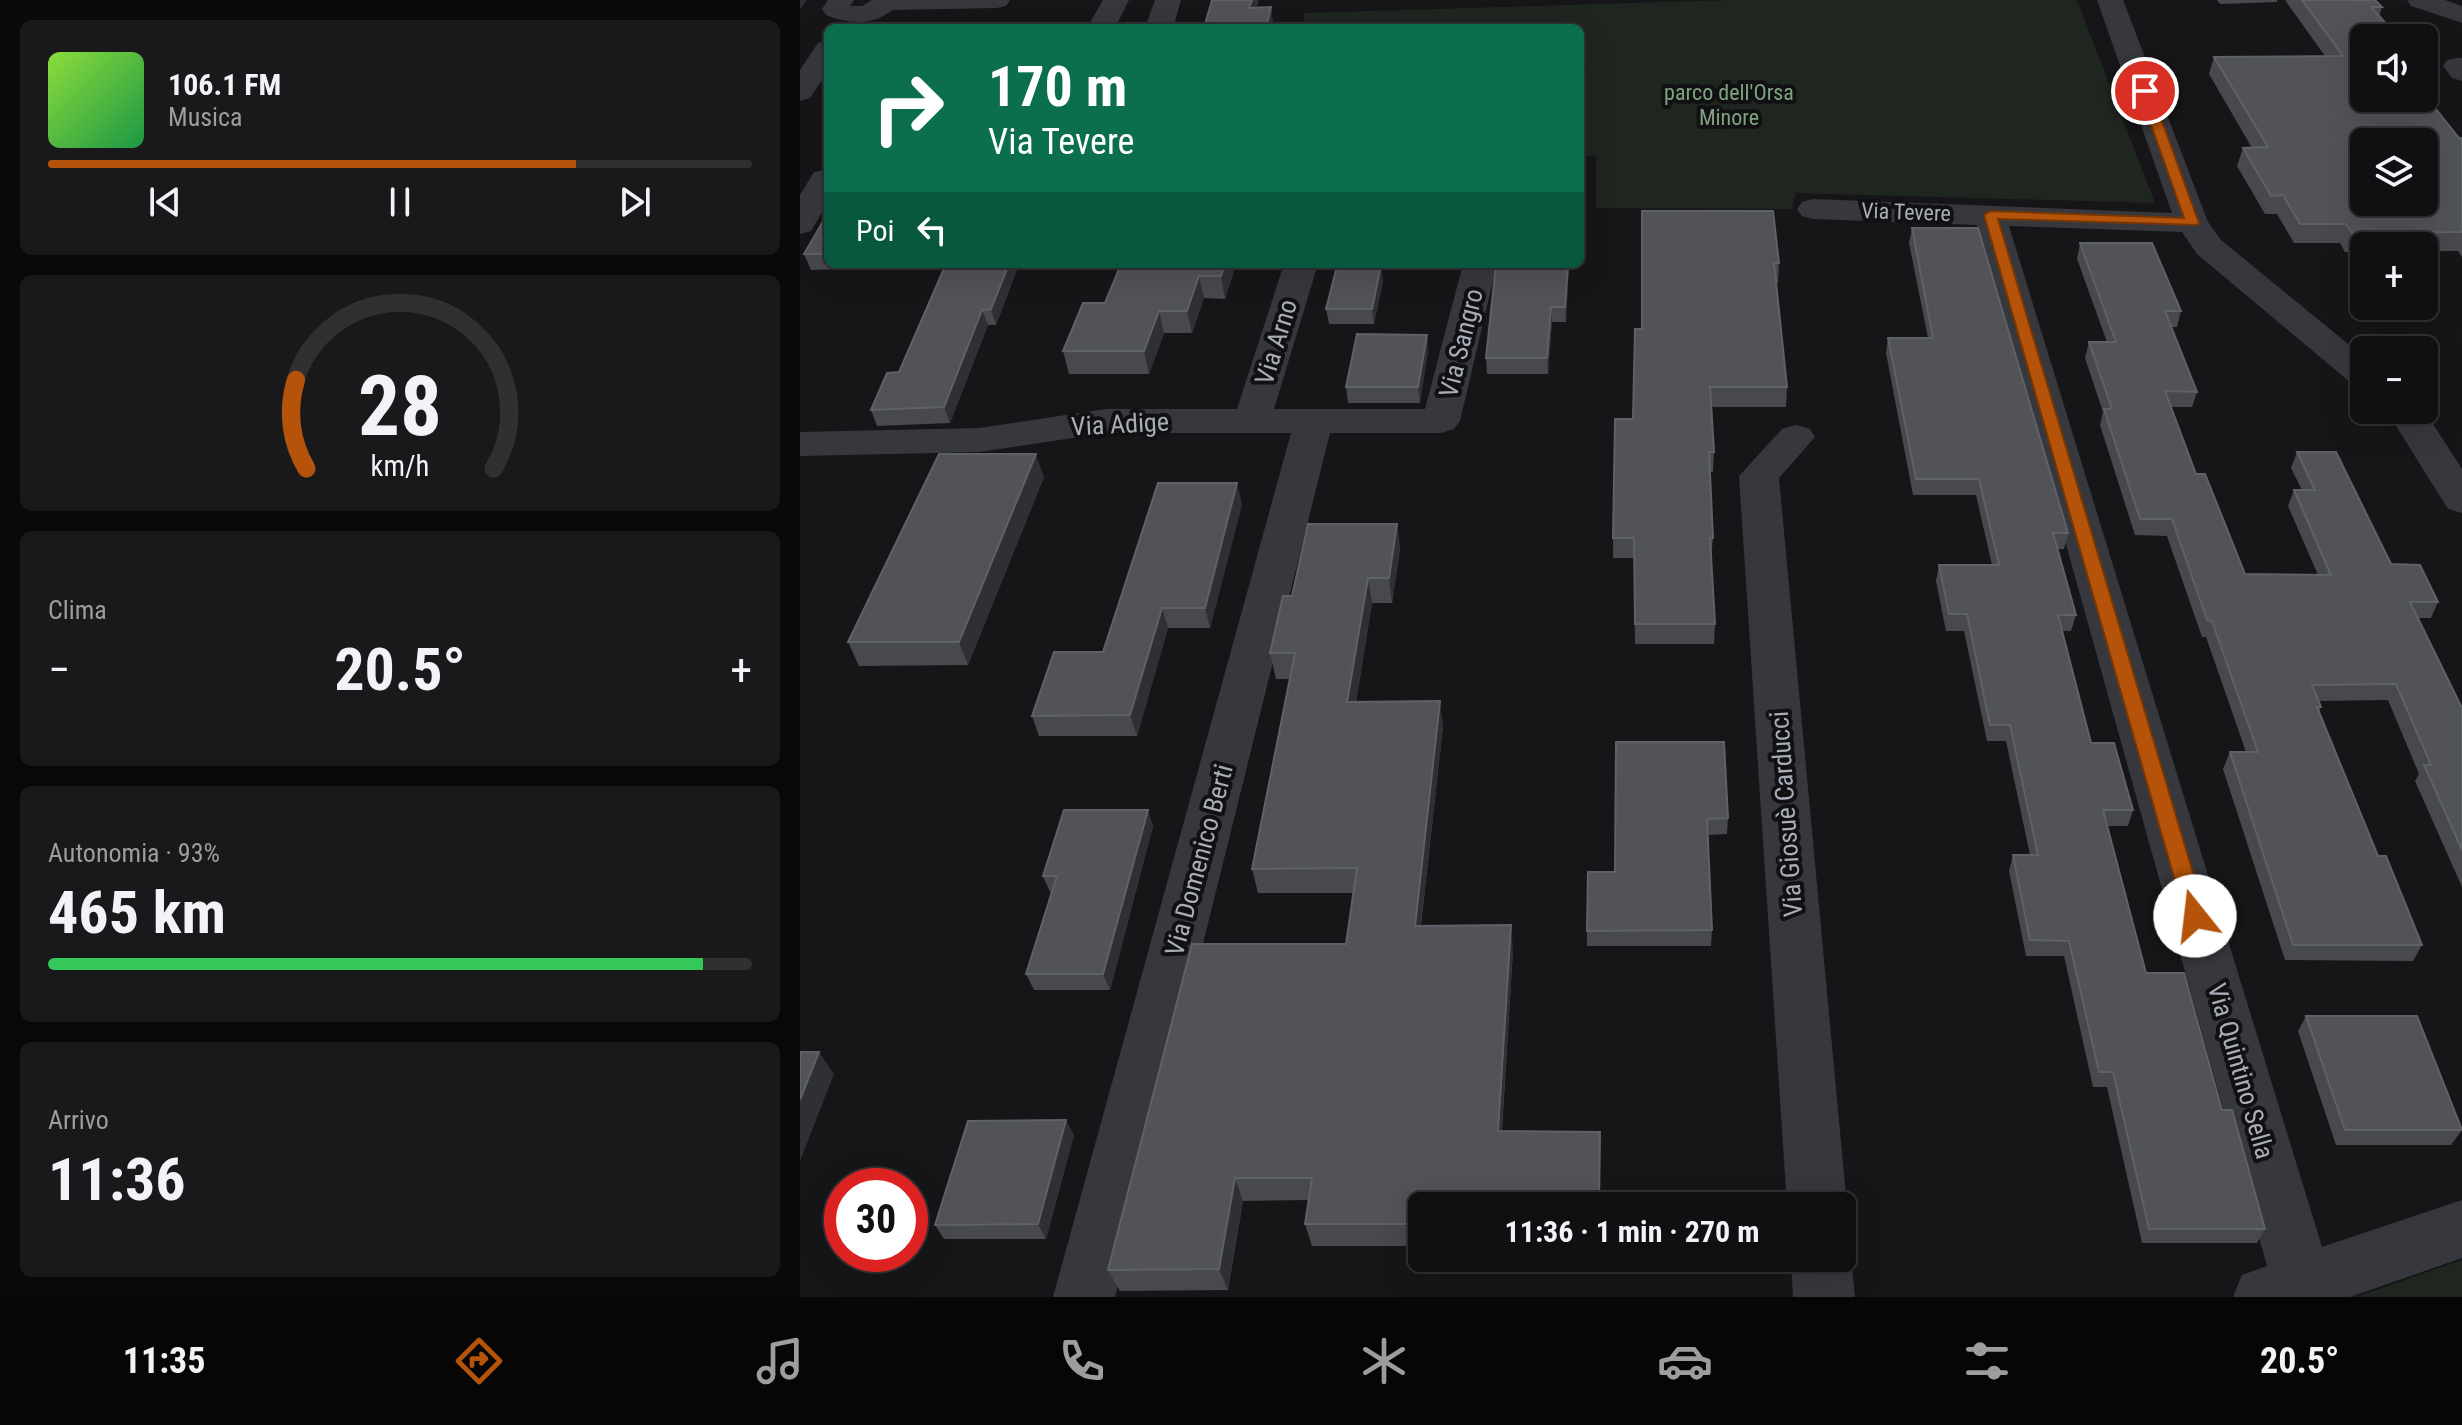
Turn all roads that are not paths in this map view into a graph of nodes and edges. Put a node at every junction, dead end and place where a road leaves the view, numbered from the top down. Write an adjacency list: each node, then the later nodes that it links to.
1 (978, 0): 2 (street); 8 (street); 10 (street)
2 (997, 0)
3 (1116, 0): 11 (street)
4 (1168, 0): 12 (street)
5 (2110, 0): 20 (street)
6 (2420, 0): 9 (street)
7 (845, 14): 8 (street)
8 (889, 14)
9 (2462, 15)
10 (964, 24)
11 (1103, 24)
12 (1160, 24)
13 (824, 55): 16 (street)
14 (2462, 66): 15 (street)
15 (2462, 72)
16 (800, 92)
17 (818, 174): 21 (street)
18 (1813, 209): 19 (street, Via Tevere)
19 (1990, 215): 20 (street, Via Tevere); 35 (street, Via Quintino Sella)
20 (2192, 223): 24 (street)
21 (800, 224)
22 (1300, 268): 25 (street, Via Arno)
23 (1479, 268): 26 (street, Via Sangro)
24 (2350, 363)
25 (1252, 421): 27 (street, Via Adige); 30 (street, Via Adige)
26 (1441, 421): 27 (street, Via Adige)
27 (1313, 423): 36 (street, Via Domenico Berti)
28 (2414, 424): 31 (street)
29 (1796, 437): 32 (street, Via Giosuè Carducci)
30 (800, 444)
31 (2462, 500)
32 (1816, 1192)
33 (2462, 1229): 35 (street)
34 (1822, 1272): 37 (street)
35 (2283, 1290)
36 (1084, 1297)
37 (1824, 1297)

